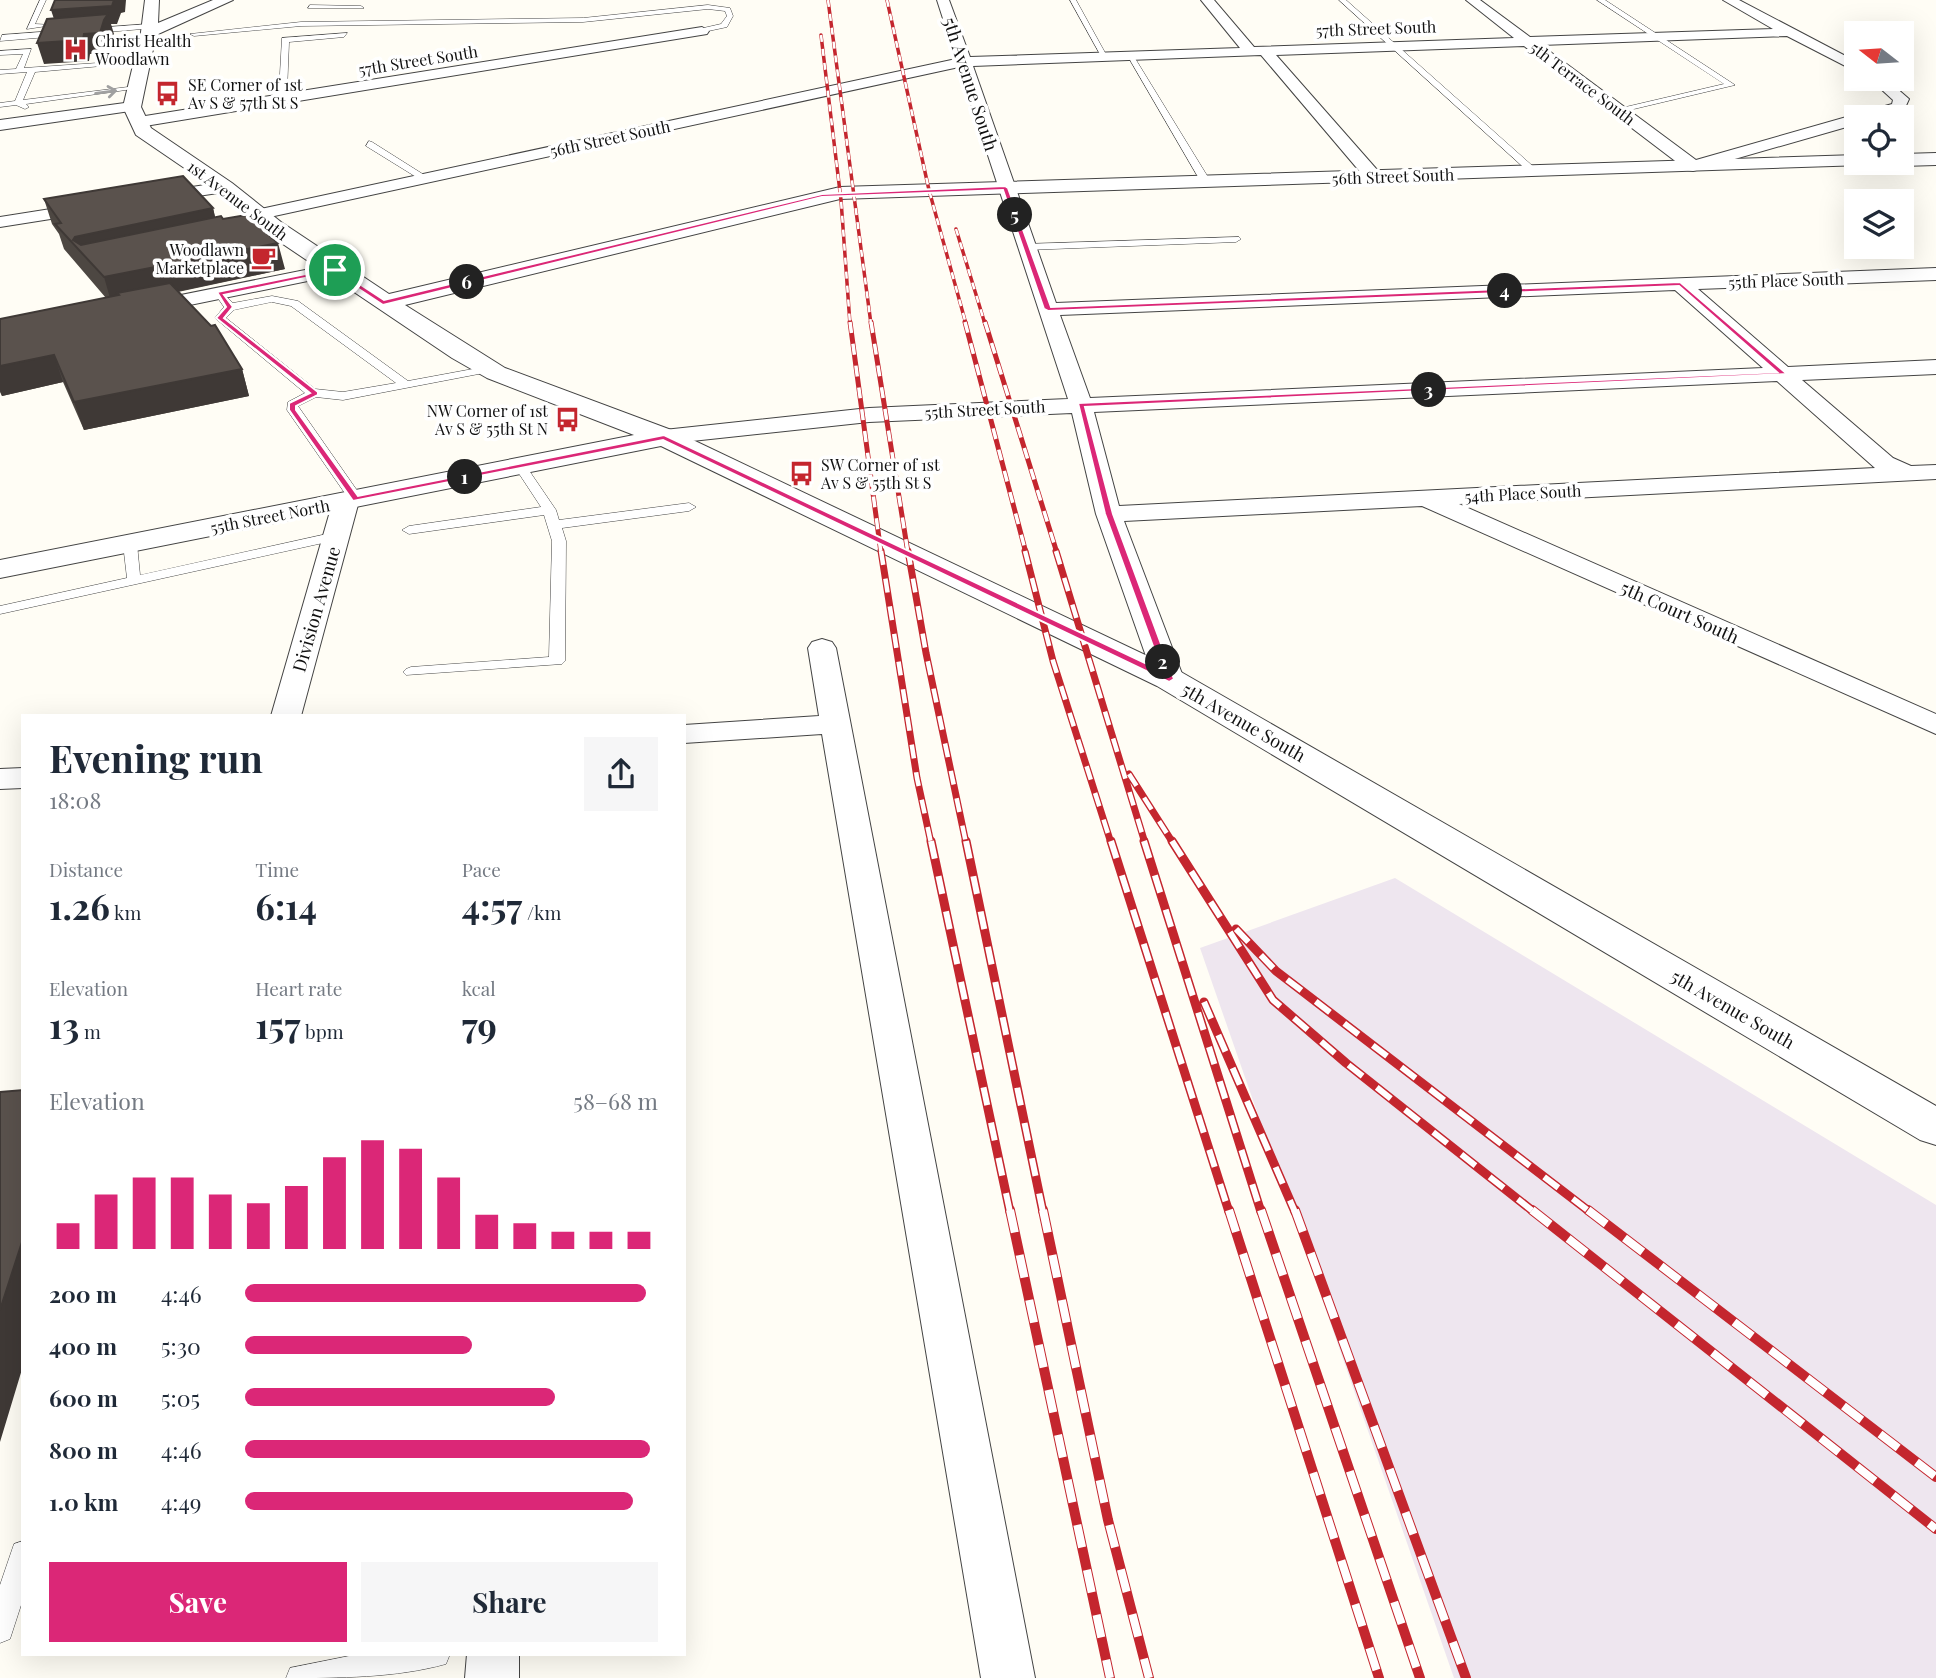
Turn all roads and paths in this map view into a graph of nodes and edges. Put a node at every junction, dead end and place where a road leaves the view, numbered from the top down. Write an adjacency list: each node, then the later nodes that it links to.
1 (43, 0): 15 (lane)
2 (152, 0): 15 (street)
3 (226, 0): 15 (street)
4 (330, 0): 12 (lane)
5 (943, 0): 30 (street, 5th Avenue South)
6 (1073, 0): 27 (lane)
7 (1207, 0): 24 (street)
8 (1342, 0): 23 (lane)
9 (1472, 0): 22 (street, 5th Terrace South)
10 (1600, 0): 20 (lane)
11 (1730, 0): 17 (street)
12 (310, 7): 13 (lane); 14 (lane)
13 (361, 8)
14 (301, 24): 16 (lane); 18 (lane)
15 (154, 26): 21 (lane); 29 (street)
16 (702, 31): 39 (street, 57th Street South)
17 (1790, 32): 20 (street, 57th Street South); 28 (street)
18 (194, 34)
19 (344, 35): 39 (lane)
20 (1658, 36): 22 (street, 57th Street South); 44 (lane)
21 (0, 39)
22 (1525, 40): 23 (street, 57th Street South); 44 (street, 5th Terrace South)
23 (1392, 45): 24 (street, 57th Street South); 52 (lane)
24 (1257, 51): 26 (street, 57th Street South); 53 (street)
25 (0, 52): 33 (lane)
26 (1129, 55): 27 (street, 57th Street South); 55 (lane)
27 (1105, 56): 30 (street, 57th Street South)
28 (1844, 61)
29 (142, 62): 31 (lane); 43 (street)
30 (963, 62): 54 (street, 56th Street South); 57 (street, 5th Avenue South)
31 (83, 66): 32 (lane); 35 (lane)
32 (32, 70): 33 (lane); 40 (lane)
33 (19, 71): 34 (lane)
34 (0, 72)
35 (80, 76)
36 (78, 86): 38 (lane)
37 (1891, 91): 42 (street)
38 (75, 95): 40 (lane); 43 (lane, one-way to 43)
39 (289, 98): 43 (street, 57th Street South)
40 (18, 103): 41 (lane)
41 (0, 105)
42 (1900, 105)
43 (136, 106): 46 (street, 57th Street South); 56 (street, 1st Avenue South)
44 (1620, 111): 51 (street, 5th Terrace South)
45 (1844, 123): 51 (street)
46 (0, 124)
47 (369, 144): 54 (lane)
48 (1936, 159): 49 (street)
49 (1914, 160)
50 (1844, 161): 51 (street, 56th Street South)
51 (1693, 166): 52 (street, 56th Street South)
52 (1533, 171): 53 (street, 56th Street South)
53 (1373, 176): 55 (street, 56th Street South)
54 (424, 178): 59 (street, 56th Street South)
55 (1206, 182): 57 (street, 56th Street South)
56 (225, 187): 58 (street); 59 (street, 1st Avenue South)
57 (1005, 188): 61 (street, 5th Avenue South); 66 (street, 56th Street South)
58 (0, 222)
59 (263, 224): 62 (street, 1st Avenue South)
60 (1236, 239): 61 (lane)
61 (1026, 247): 67 (street, 5th Avenue South)
62 (335, 270): 65 (street); 66 (street, 1st Avenue South)
63 (1936, 274): 64 (street, 55th Place South)
64 (1680, 284): 67 (street, 55th Place South); 71 (street)
65 (225, 301): 68 (street); 72 (lane); 73 (lane)
66 (383, 303): 70 (street, 1st Avenue South)
67 (1048, 309): 74 (street, 5th Avenue South)
68 (124, 312)
69 (1936, 367): 71 (street, 55th Street South)
70 (489, 369): 72 (lane); 75 (street, 1st Avenue South)
71 (1783, 374): 74 (street, 55th Street South); 78 (street)
72 (405, 384): 73 (lane)
73 (315, 393): 81 (lane)
74 (1081, 405): 75 (street, 55th Street South); 83 (street, 5th Avenue South)
75 (664, 437): 76 (street, 55th Street North); 93 (street, 1st Avenue South)
76 (520, 466): 81 (street, 55th Street North); 84 (lane)
77 (1936, 472): 78 (street, 54th Place South)
78 (1906, 473): 79 (street); 80 (street, 54th Place South)
79 (1936, 484)
80 (1424, 498): 83 (street, 54th Place South); 96 (street, 5th Court South)
81 (351, 500): 86 (street, Division Avenue); 87 (street, 55th Street North)
82 (689, 507): 84 (lane)
83 (1109, 514): 93 (street, 5th Avenue South)
84 (552, 518): 85 (lane); 92 (lane)
85 (409, 530)
86 (336, 536): 89 (lane); 94 (street, Division Avenue)
87 (130, 544): 88 (street, 55th Street North); 89 (lane)
88 (0, 569)
89 (134, 580): 90 (lane)
90 (0, 610)
91 (821, 648): 95 (street)
92 (411, 672)
93 (1169, 679): 100 (street, 5th Avenue South)
94 (287, 714)
95 (834, 724): 97 (street); 107 (street)
96 (1936, 725)
97 (686, 734)
98 (21, 778): 99 (street)
99 (0, 779)
100 (1936, 1128)
101 (21, 1560): 102 (lane)
102 (0, 1630)
103 (425, 1656): 105 (lane)
104 (493, 1656): 106 (street)
105 (300, 1678)
106 (492, 1678)
107 (1008, 1678)

